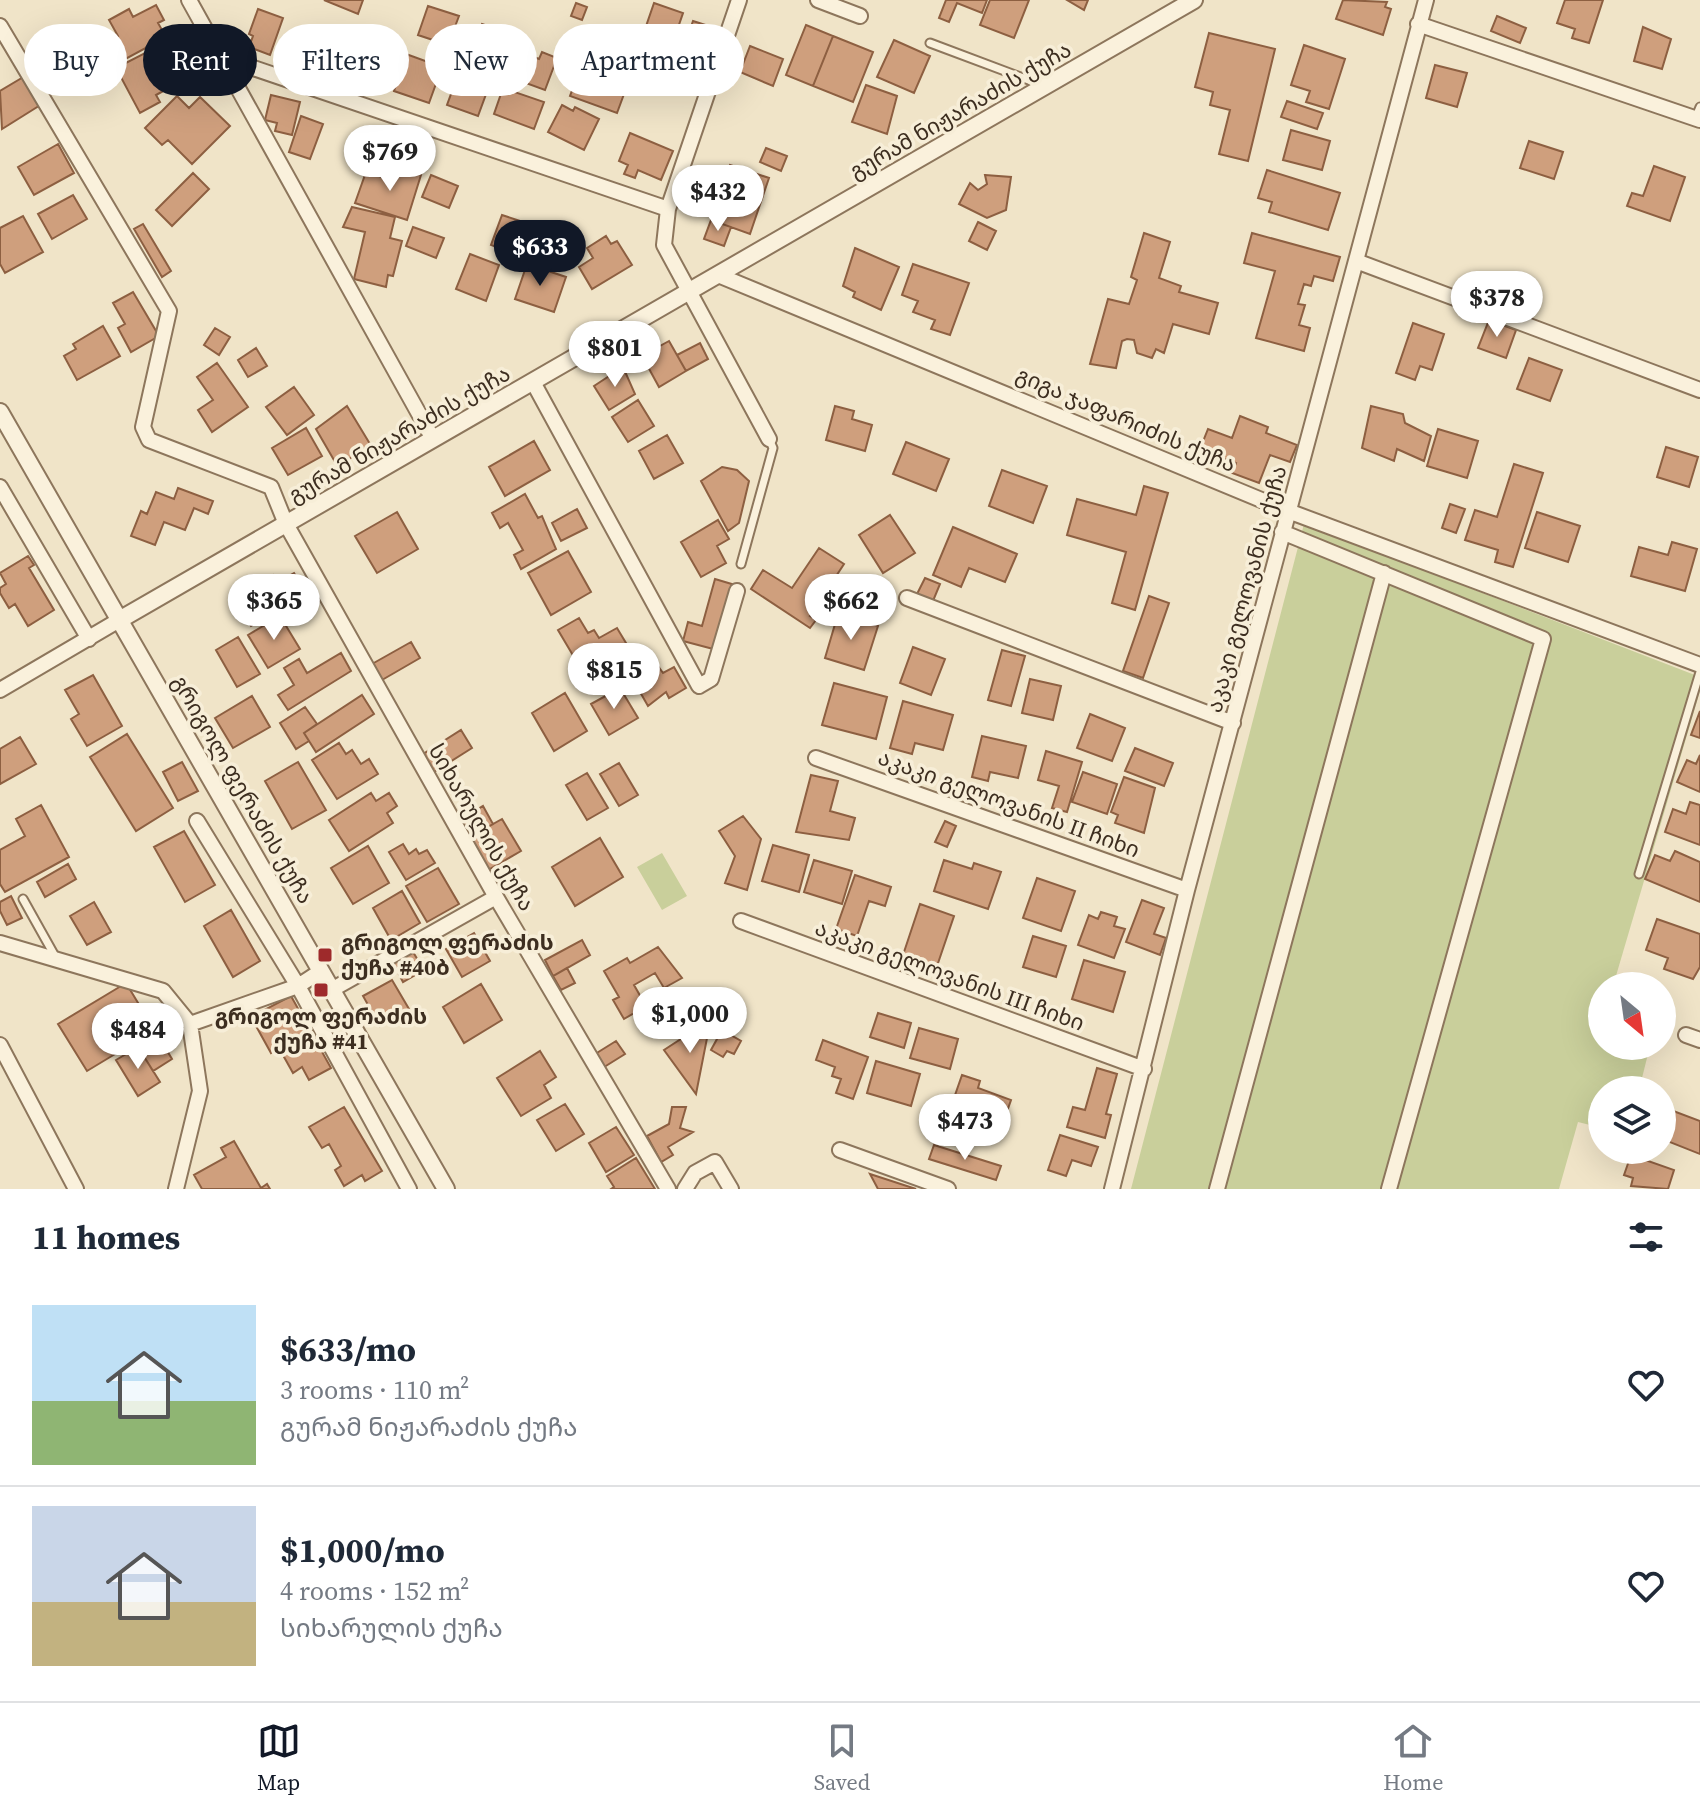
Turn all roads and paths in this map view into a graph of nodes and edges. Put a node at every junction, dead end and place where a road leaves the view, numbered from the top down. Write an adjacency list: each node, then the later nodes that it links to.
1 (189, 0): 7 (street)
2 (739, 0): 15 (street)
3 (818, 0): 6 (street)
4 (1194, 0): 12 (street, გურამ ნიჟარაძის ქუჩა)
5 (1426, 0): 8 (street, აკაკი გელოვანის ქუჩა)
6 (860, 16)
7 (202, 24)
8 (1418, 24): 14 (street); 16 (street, აკაკი გელოვანის ქუჩა)
9 (0, 26): 26 (street, სიხარულის ქუჩა)
10 (930, 43): 12 (lane)
11 (257, 69): 15 (street)
12 (1044, 86): 17 (street, გურამ ნიჟარაძის ქუჩა)
13 (243, 96): 22 (street)
14 (1698, 115)
15 (668, 209): 18 (street)
16 (1356, 261): 20 (street); 25 (street, აკაკი გელოვანის ქუჩა)
17 (718, 275): 18 (street, გურამ ნიჟარაძის ქუჩა); 25 (street, გიგა ჯაფარიძის ქუჩა)
18 (689, 291): 19 (street, გურამ ნიჟარაძის ქუჩა); 23 (street)
19 (533, 382): 22 (street, გურამ ნიჟარაძის ქუჩა); 30 (street)
20 (1700, 390)
21 (0, 412): 32 (street, გრიგოლ ფერაძის ქუჩა)
22 (433, 439): 26 (street, გურამ ნიჟარაძის ქუჩა)
23 (769, 439): 28 (lane)
24 (0, 487): 33 (street)
25 (1288, 511): 27 (street, აკაკი გელოვანის ქუჩა); 34 (street, გიგა ჯაფარიძის ქუჩა)
26 (286, 524): 32 (street, გურამ ნიჟარაძის ქუჩა); 42 (street, სიხარულის ქუჩა)
27 (1282, 532): 29 (street); 37 (street, აკაკი გელოვანის ქუჩა)
28 (741, 564)
29 (1384, 573): 63 (street); 64 (street)
30 (737, 591)
31 (907, 598): 37 (street)
32 (121, 619): 33 (street, გურამ ნიჟარაძის ქუჩა); 47 (street, გრიგოლ ფერაძის ქუჩა)
33 (89, 639): 36 (street, გურამ ნიჟარაძის ქუჩა)
34 (1700, 665)
35 (1700, 672): 40 (lane)
36 (0, 690)
37 (1233, 723): 41 (street, აკაკი გელოვანის ქუჩა)
38 (816, 758): 41 (street, აკაკი გელოვანის II ჩიხი)
39 (197, 821): 48 (street)
40 (1639, 874)
41 (1187, 890): 52 (street, აკაკი გელოვანის ქუჩა)
42 (496, 897): 49 (street); 58 (street, სიხარულის ქუჩა)
43 (23, 899): 46 (lane)
44 (741, 921): 52 (street, აკაკი გელოვანის III ჩიხი)
45 (0, 943): 46 (street)
46 (57, 960): 50 (street)
47 (321, 971): 48 (street); 49 (street, გრიგოლ ფერაძის ქუჩა)
48 (298, 986): 50 (street); 56 (street)
49 (333, 989): 57 (street, გრიგოლ ფერაძის ქუჩა)
50 (190, 1024): 55 (street)
51 (0, 1045): 54 (street)
52 (1144, 1069): 62 (street, აკაკი გელოვანის ქუჩა)
53 (840, 1150): 61 (street)
54 (76, 1189)
55 (176, 1189)
56 (409, 1189)
57 (446, 1189)
58 (668, 1189)
59 (685, 1189): 60 (street)
60 (731, 1189)
61 (948, 1189)
62 (1112, 1189)
63 (1217, 1189)
64 (1389, 1189)

